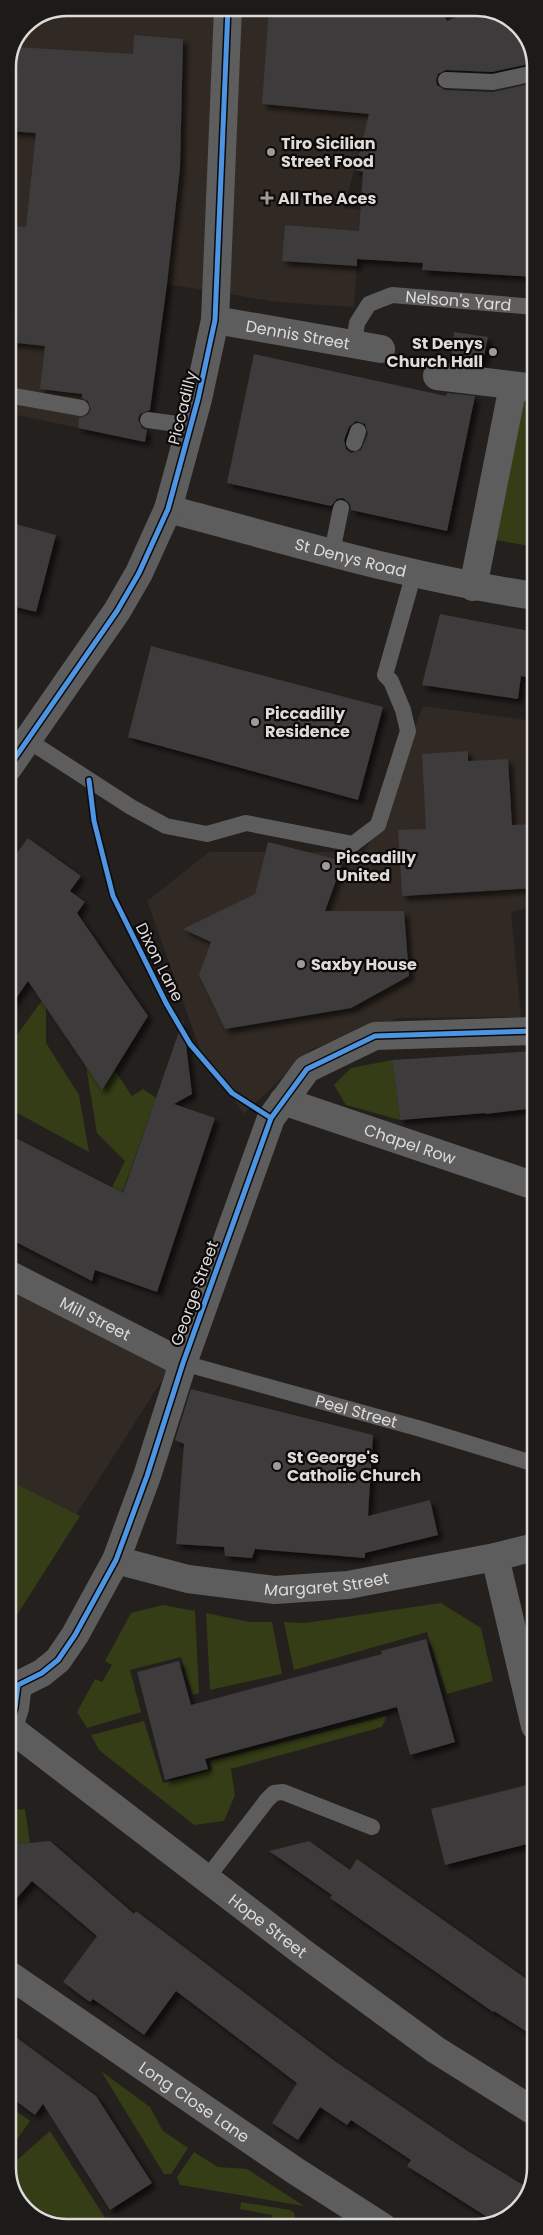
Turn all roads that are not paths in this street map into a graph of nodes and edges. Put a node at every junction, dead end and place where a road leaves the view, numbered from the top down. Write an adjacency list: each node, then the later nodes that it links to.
1 (228, 16): 5 (street, Piccadilly)
2 (527, 75): 3 (lane)
3 (446, 80)
4 (527, 305): 6 (lane, Nelson's Yard)
5 (215, 320): 6 (street, Dennis Street); 13 (street, Piccadilly)
6 (354, 344): 7 (street, Dennis Street)
7 (380, 349)
8 (437, 376): 9 (street)
9 (524, 387): 18 (street)
10 (16, 396): 11 (lane)
11 (80, 408)
12 (148, 420): 13 (lane)
13 (191, 426): 15 (street, Piccadilly)
14 (341, 508): 16 (lane)
15 (168, 509): 16 (street, St Denys Road); 20 (street, Piccadilly)
16 (332, 552): 17 (street, St Denys Road)
17 (414, 573): 18 (street, St Denys Road); 20 (lane)
18 (473, 587): 19 (street, St Denys Road)
19 (527, 595)
20 (26, 739): 21 (street, Piccadilly)
21 (16, 755)
22 (527, 1031): 23 (street, George Street)
23 (283, 1101): 24 (street, Chapel Row); 26 (street, George Street)
24 (527, 1183)
25 (16, 1278): 26 (street, Mill Street)
26 (183, 1363): 27 (lane, Peel Street); 30 (street, George Street)
27 (527, 1461)
28 (527, 1548): 29 (street, Margaret Street)
29 (495, 1557): 30 (street, Margaret Street); 32 (street)
30 (116, 1560): 31 (street, George Street)
31 (16, 1684)
32 (527, 1692)
33 (16, 1734): 35 (street, Hope Street)
34 (372, 1827): 35 (lane)
35 (207, 1878): 37 (street, Hope Street)
36 (16, 1979): 38 (street, Long Close Lane)
37 (527, 2106)
38 (372, 2219)

